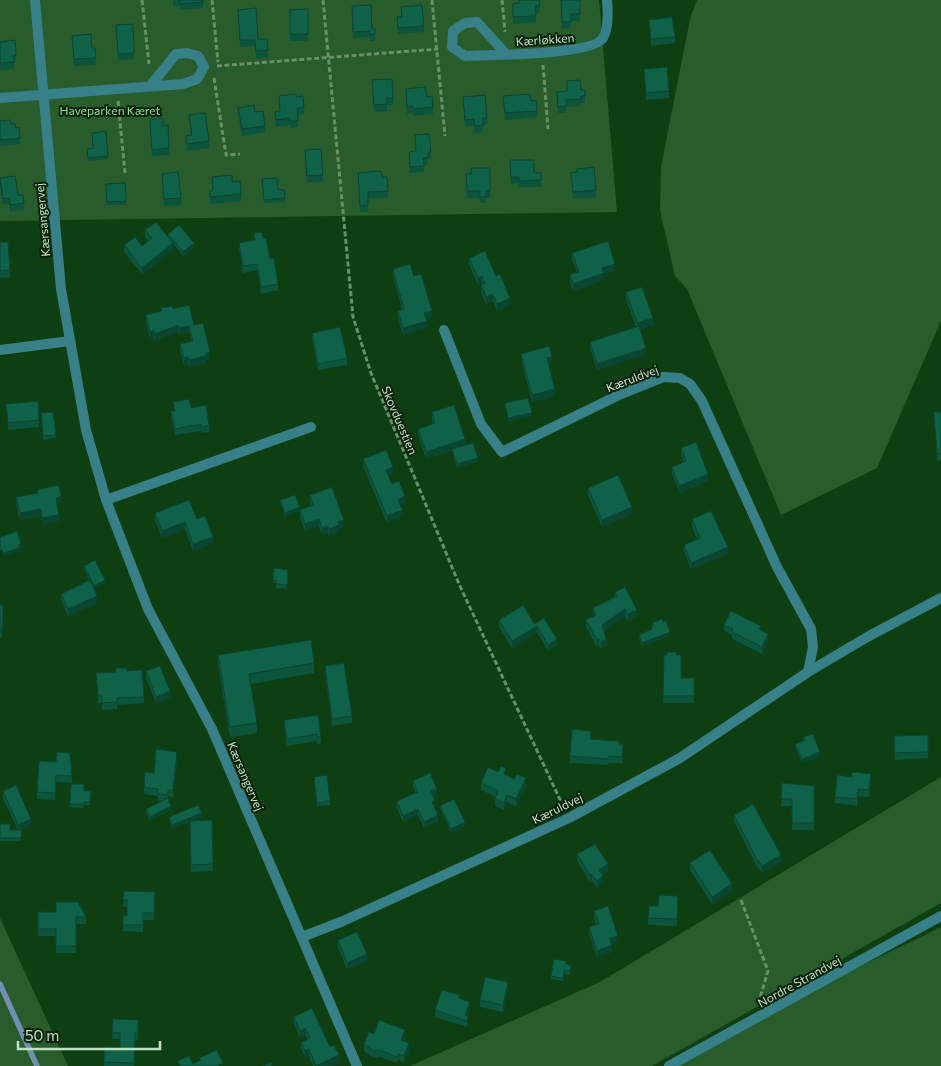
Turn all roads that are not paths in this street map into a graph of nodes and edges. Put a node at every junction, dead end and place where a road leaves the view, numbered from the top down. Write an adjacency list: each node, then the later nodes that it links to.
1 (35, 0): 5 (street, Kærsangervej)
2 (607, 0): 3 (street, Kærløkken)
3 (506, 54): 3 (street, Kærløkken)
4 (151, 86): 4 (street); 5 (street)
5 (44, 95): 6 (street); 8 (street, Kærsangervej)
6 (0, 98)
7 (444, 330): 13 (street, Kæruldvej)
8 (70, 341): 9 (street); 11 (street, Kærsangervej)
9 (0, 350)
10 (312, 427): 11 (street)
11 (106, 500): 15 (street, Kærsangervej)
12 (941, 598): 13 (street, Kæruldvej)
13 (808, 672): 15 (street, Kæruldvej)
14 (939, 920): 17 (street, Nordre Strandvej)
15 (302, 937): 16 (street, Kærsangervej)
16 (357, 1066)
17 (669, 1066)

